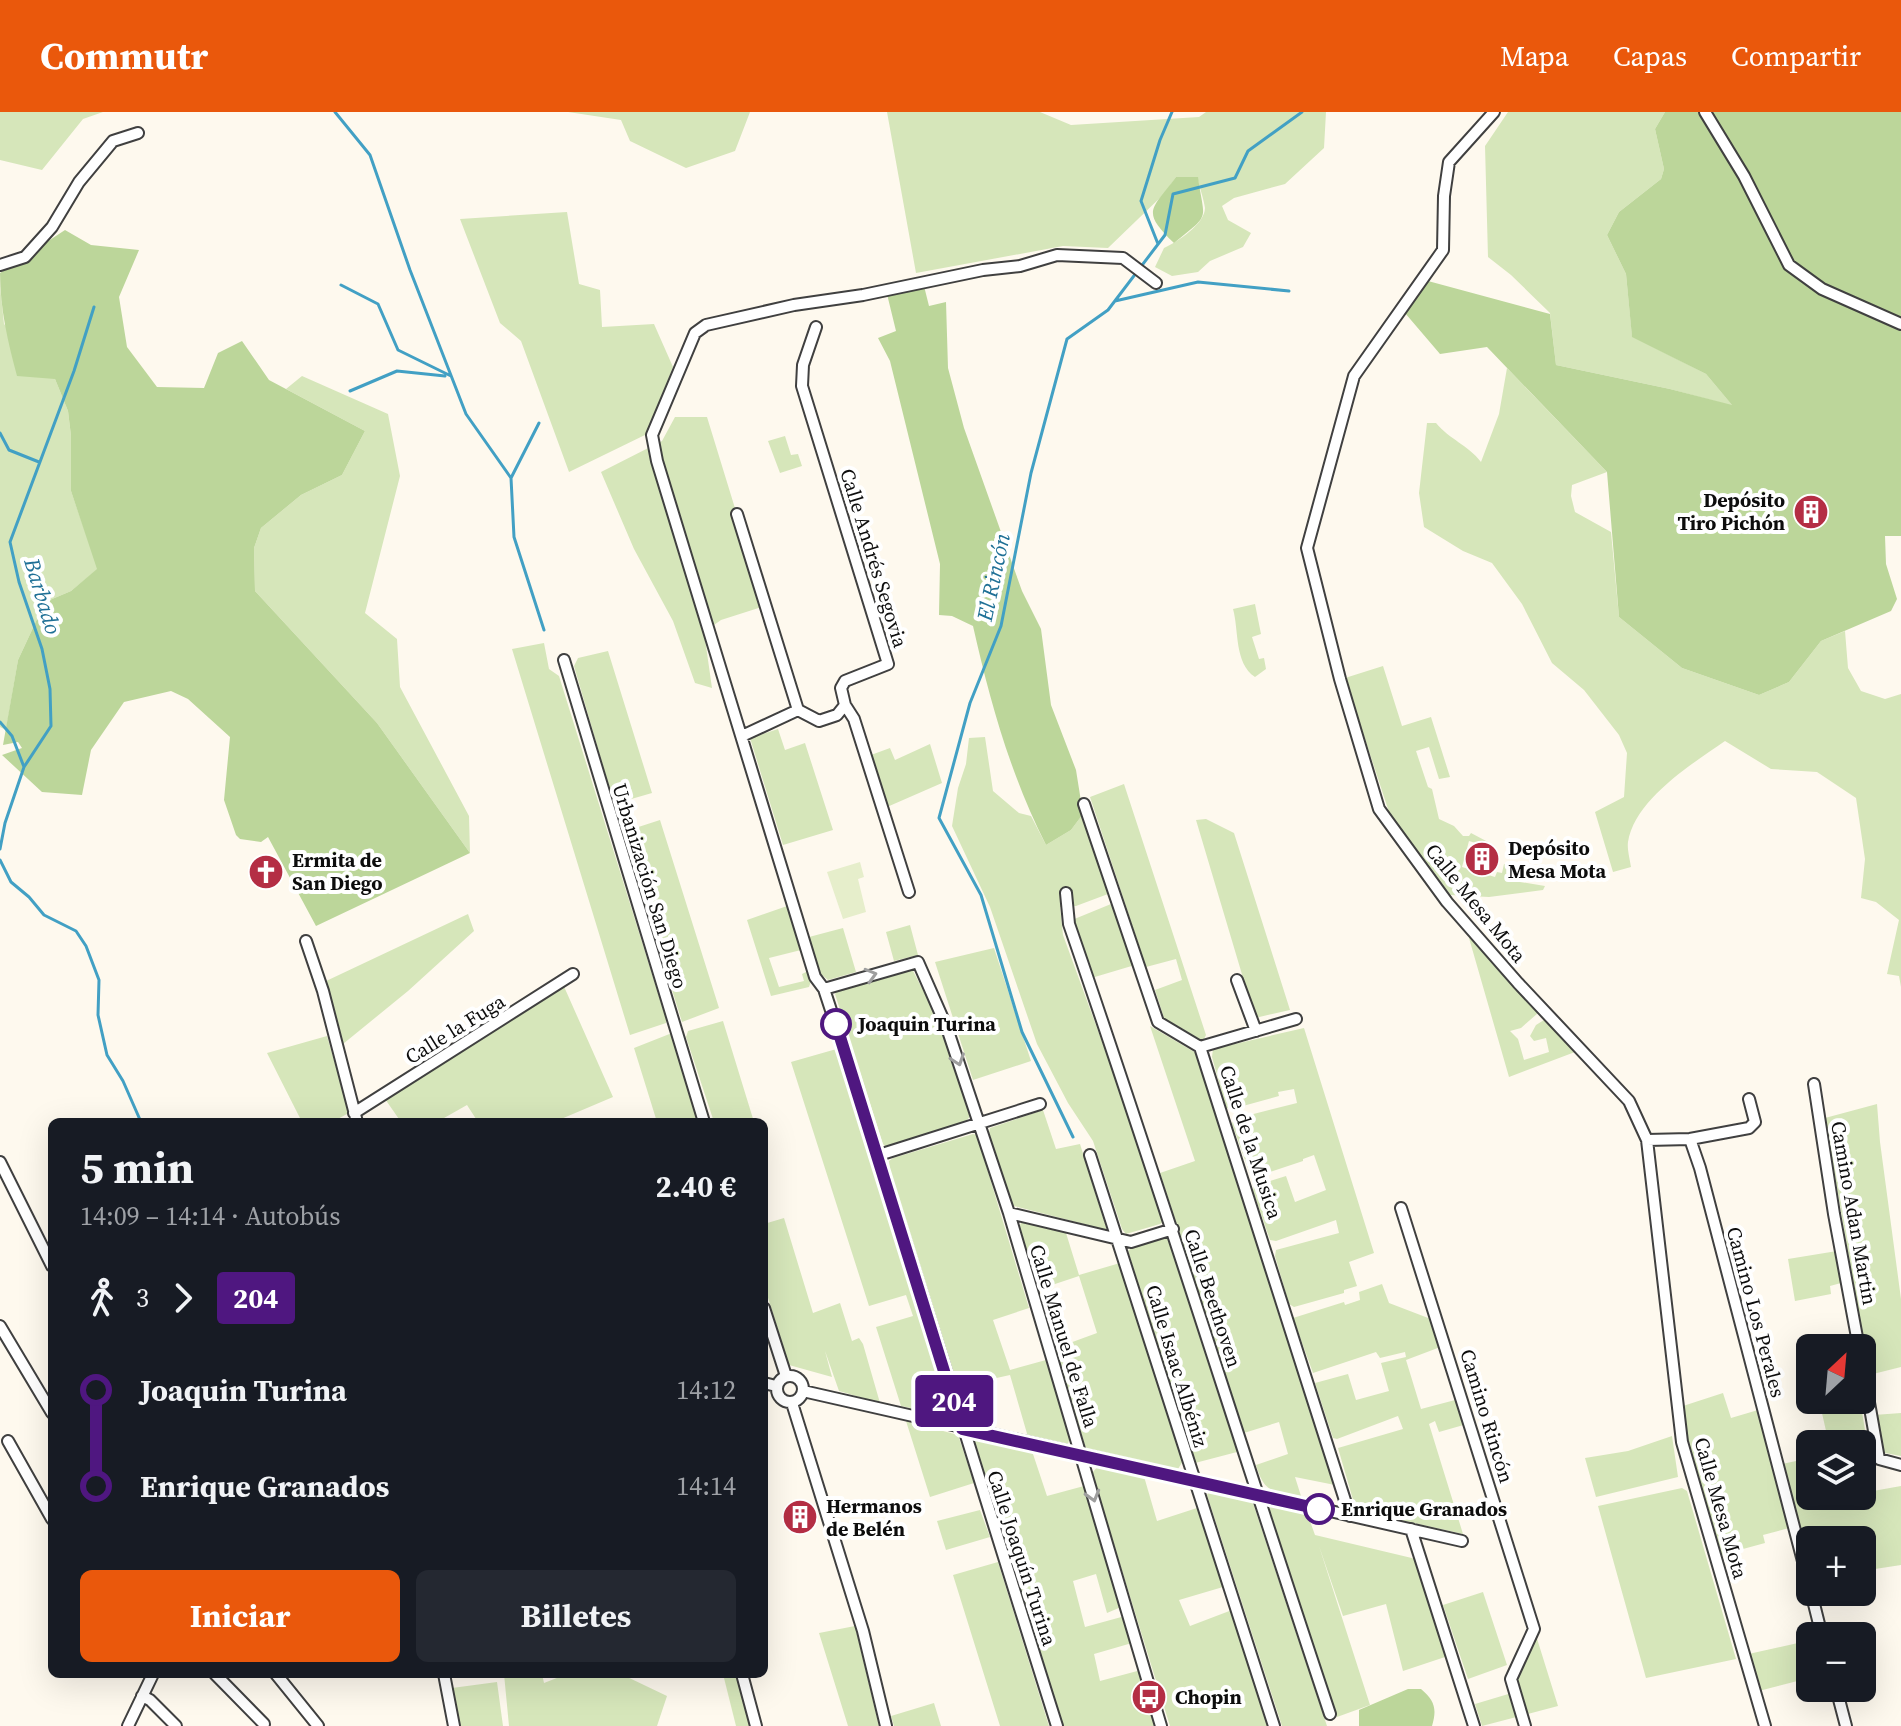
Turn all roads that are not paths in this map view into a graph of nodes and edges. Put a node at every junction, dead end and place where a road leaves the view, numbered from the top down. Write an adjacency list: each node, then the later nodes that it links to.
1 (1494, 112): 30 (street, Calle Mesa Mota)
2 (1705, 112): 6 (street)
3 (138, 133): 4 (street)
4 (0, 265)
5 (1156, 283): 12 (street, Calle Joaquín Turina)
6 (1901, 324)
7 (816, 327): 10 (street, Calle Andrés Segovia)
8 (737, 514): 11 (street)
9 (564, 660): 27 (street, Urbanización San Diego)
10 (845, 705): 11 (street); 14 (street)
11 (798, 710): 12 (street)
12 (742, 736): 19 (street, Calle Joaquín Turina)
13 (1084, 804): 22 (street, Calle de la Musica)
14 (909, 892)
15 (1066, 893): 36 (street, Calle Beethoven)
16 (306, 941): 26 (street)
17 (573, 974): 26 (street, Calle la Fuga)
18 (1237, 980): 21 (street)
19 (824, 989): 28 (street, Calle Manuel de Falla, one-way to 28); 31 (street, Calle Joaquín Turina)
20 (1296, 1019): 21 (street)
21 (1256, 1031): 22 (street)
22 (1200, 1047): 56 (street, Calle de la Musica)
23 (1814, 1084): 41 (street, Camino Adan Martin)
24 (1749, 1099): 29 (street)
25 (1040, 1104): 28 (street)
26 (355, 1117)
27 (703, 1118)
28 (980, 1125): 31 (street); 35 (street, Calle Manuel de Falla)
29 (1690, 1139): 30 (street); 58 (street, Camino Los Perales)
30 (1647, 1140): 80 (street, Calle Mesa Mota)
31 (879, 1155): 49 (street, Calle Joaquín Turina)
32 (1090, 1155): 37 (street, Calle Isaac Albéniz)
33 (0, 1162): 38 (street)
34 (1401, 1208): 79 (street, Camino Rincón)
35 (1009, 1213): 37 (street); 51 (street, Calle Manuel de Falla)
36 (1173, 1229): 37 (street); 54 (street, Calle Beethoven)
37 (1119, 1241): 53 (street, Calle Isaac Albéniz)
38 (47, 1244)
39 (768, 1320): 42 (street)
40 (0, 1326): 47 (street)
41 (1856, 1334)
42 (786, 1376): 44 (street); 45 (street)
43 (768, 1384): 44 (street)
44 (776, 1386): 46 (street)
45 (803, 1391): 46 (street); 49 (street)
46 (792, 1403): 74 (street)
47 (48, 1406)
48 (1871, 1414): 52 (street)
49 (962, 1429): 51 (street); 75 (street, Calle Joaquín Turina)
50 (8, 1441): 55 (street)
51 (1081, 1455): 53 (street); 76 (street, Calle Manuel de Falla, one-way to 76)
52 (1901, 1465)
53 (1194, 1481): 54 (street); 77 (street, Calle Isaac Albéniz)
54 (1257, 1495): 56 (street); 67 (street, Calle Beethoven)
55 (48, 1512)
56 (1350, 1516): 57 (street)
57 (1411, 1529): 59 (street); 78 (street)
58 (1796, 1536)
59 (1462, 1541)
60 (151, 1678): 65 (street)
61 (219, 1678): 68 (street)
62 (279, 1678): 71 (street)
63 (445, 1678): 72 (street)
64 (743, 1678): 73 (street)
65 (142, 1696): 69 (street); 70 (street)
66 (1840, 1702): 81 (street)
67 (1330, 1714)
68 (264, 1724)
69 (128, 1726)
70 (176, 1726)
71 (318, 1726)
72 (454, 1726)
73 (756, 1726)
74 (886, 1726)
75 (1057, 1726)
76 (1161, 1726)
77 (1274, 1726)
78 (1474, 1726)
79 (1525, 1726)
80 (1765, 1726)
81 (1846, 1726)

